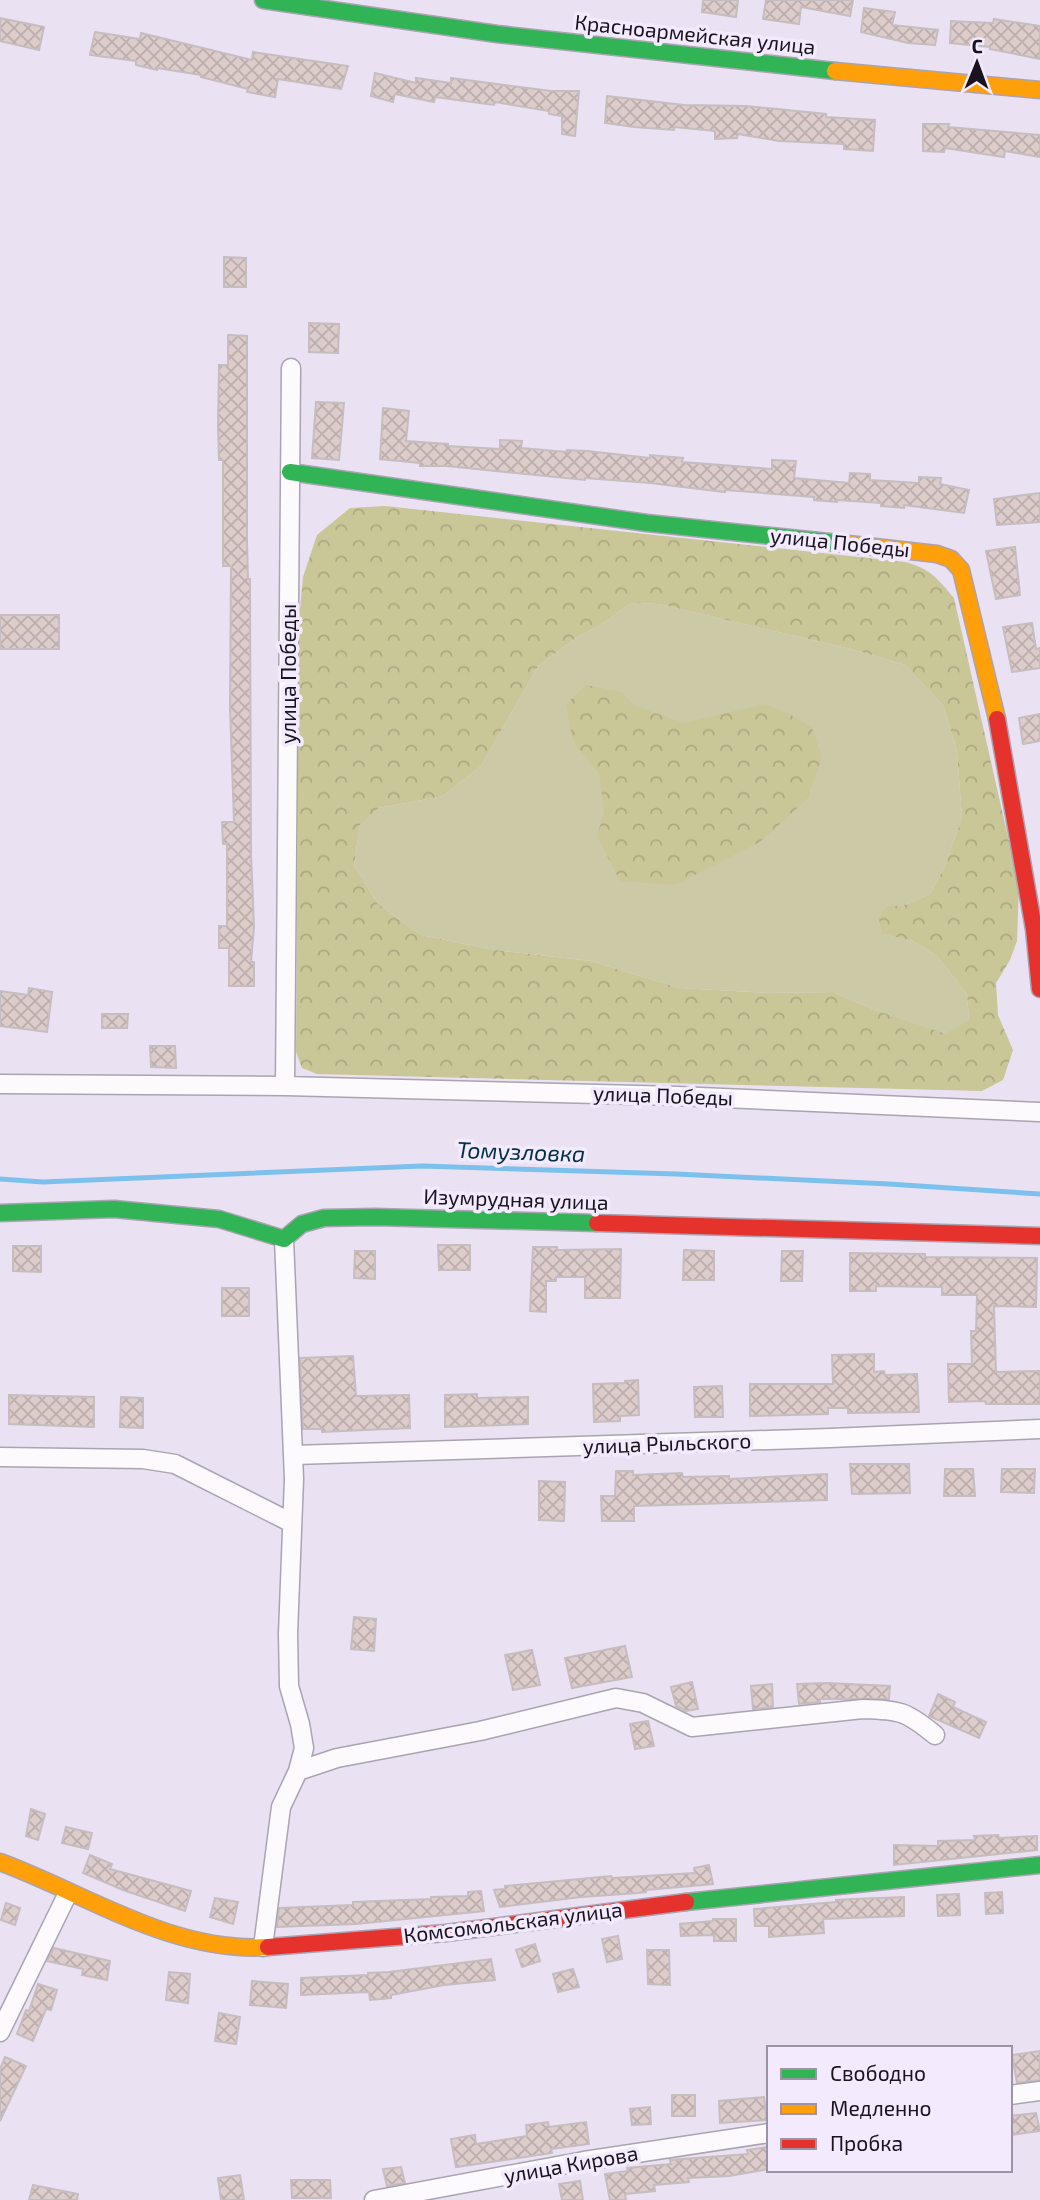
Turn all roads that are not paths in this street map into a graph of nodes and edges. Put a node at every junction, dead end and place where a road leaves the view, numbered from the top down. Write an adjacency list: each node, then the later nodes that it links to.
1 (263, 0): 2 (street, Красноармейская улица)
2 (1040, 90)
3 (291, 368): 4 (street, улица Победы)
4 (290, 472): 5 (street, улица Победы); 7 (street, улица Победы)
5 (1040, 989)
6 (0, 1084): 7 (street, улица Победы)
7 (285, 1086): 8 (street, улица Победы)
8 (1040, 1112)
9 (0, 1213): 11 (street)
10 (1040, 1236): 11 (street, Изумрудная улица)
11 (284, 1239): 13 (street)
12 (1040, 1429): 13 (street, улица Рыльского)
13 (294, 1455): 15 (street)
14 (0, 1457): 15 (street)
15 (292, 1523): 17 (street)
16 (934, 1735): 17 (street)
17 (299, 1771): 21 (street)
18 (0, 1862): 20 (street, Комсомольская улица)
19 (1040, 1865): 21 (street, Комсомольская улица)
20 (68, 1893): 21 (street, Комсомольская улица); 22 (street)
21 (263, 1947)
22 (0, 2032)
23 (1040, 2091): 24 (street)
24 (1012, 2095)
25 (767, 2133): 26 (street, улица Кирова)
26 (374, 2200)

